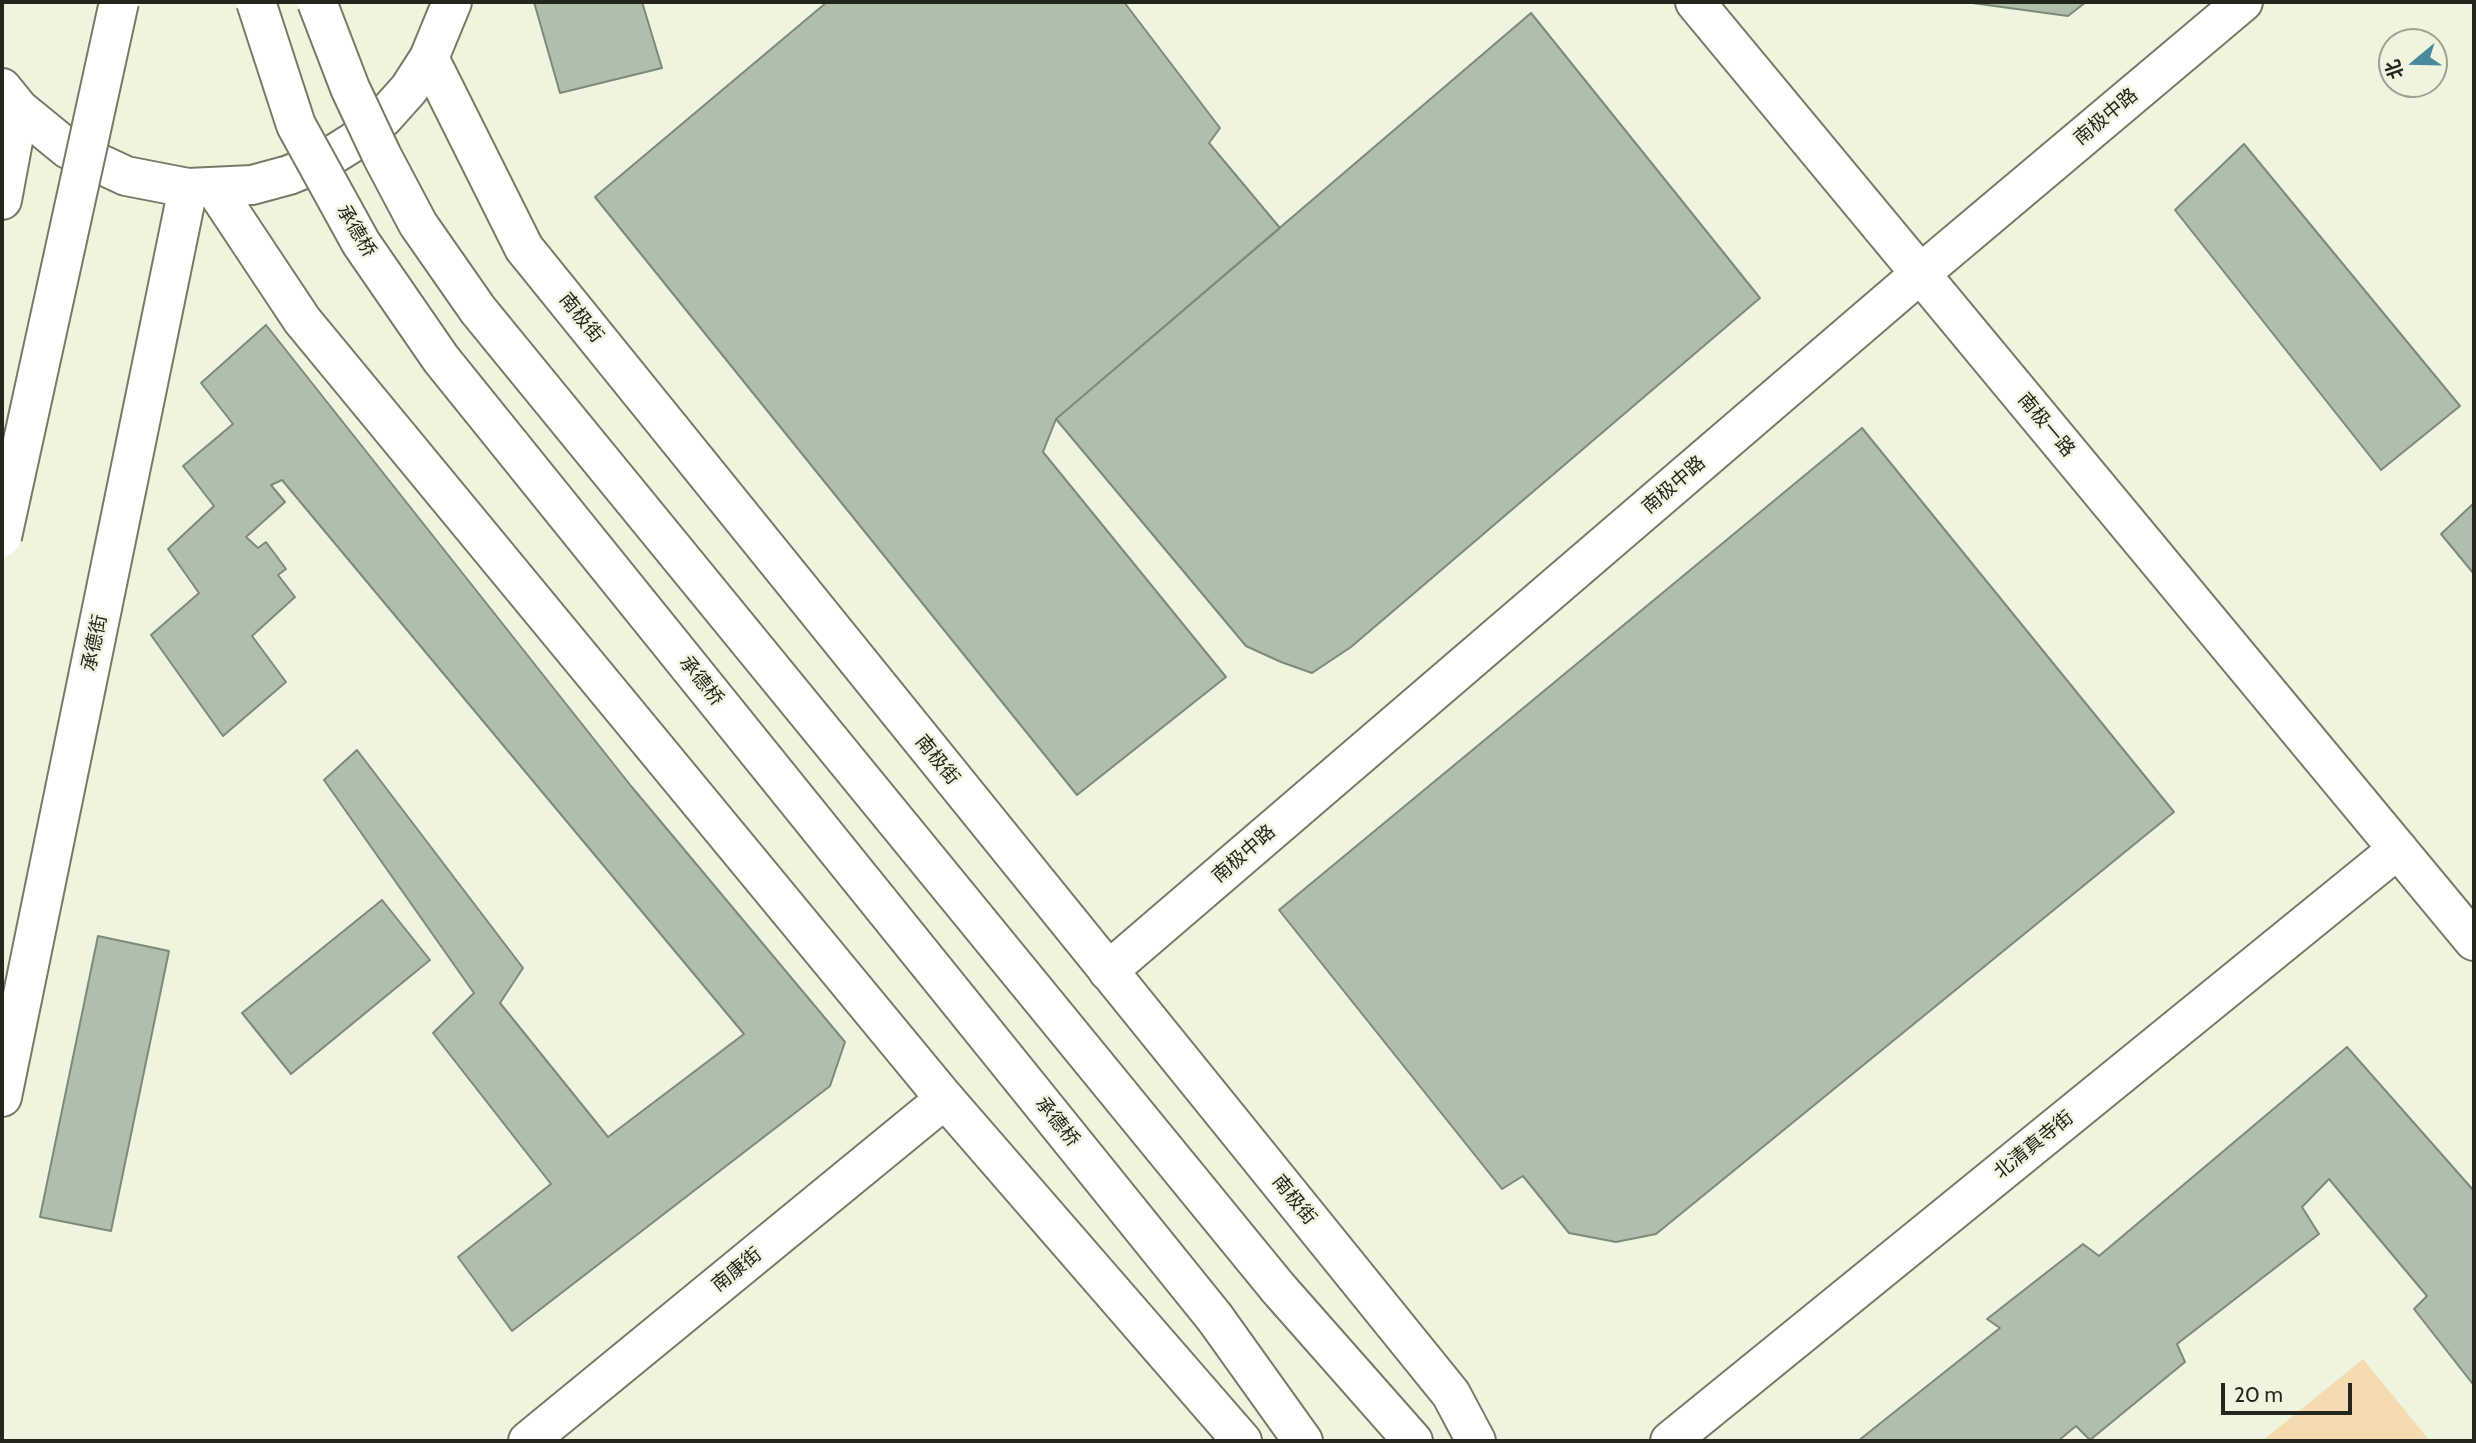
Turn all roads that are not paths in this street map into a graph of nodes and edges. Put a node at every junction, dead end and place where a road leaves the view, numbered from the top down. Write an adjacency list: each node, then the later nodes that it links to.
1 (119, 2): 12 (main road, bridge)
2 (256, 2): 20 (main road, 承德桥, bridge)
3 (317, 2): 21 (main road, bridge)
4 (452, 2): 7 (main road)
5 (1695, 2): 11 (main road, 南极一路)
6 (2243, 2): 11 (main road, 南极中路)
7 (429, 58): 9 (main road); 15 (main road, 南极街)
8 (10, 99): 9 (main road); 10 (main road)
9 (202, 189): 16 (main road, 承德街); 17 (main road)
10 (2, 200)
11 (1920, 274): 13 (main road, 南极一路); 15 (main road, 南极中路)
12 (2, 537)
13 (2398, 849): 14 (main road, 南极一路); 23 (main road, 北清真寺街)
14 (2474, 941)
15 (1108, 971): 22 (main road, 南极街)
16 (2, 1097)
17 (945, 1099): 18 (main road, 南康街); 19 (main road)
18 (528, 1441)
19 (1242, 1441)
20 (1304, 1441)
21 (1413, 1441)
22 (1476, 1441)
23 (1670, 1441)

